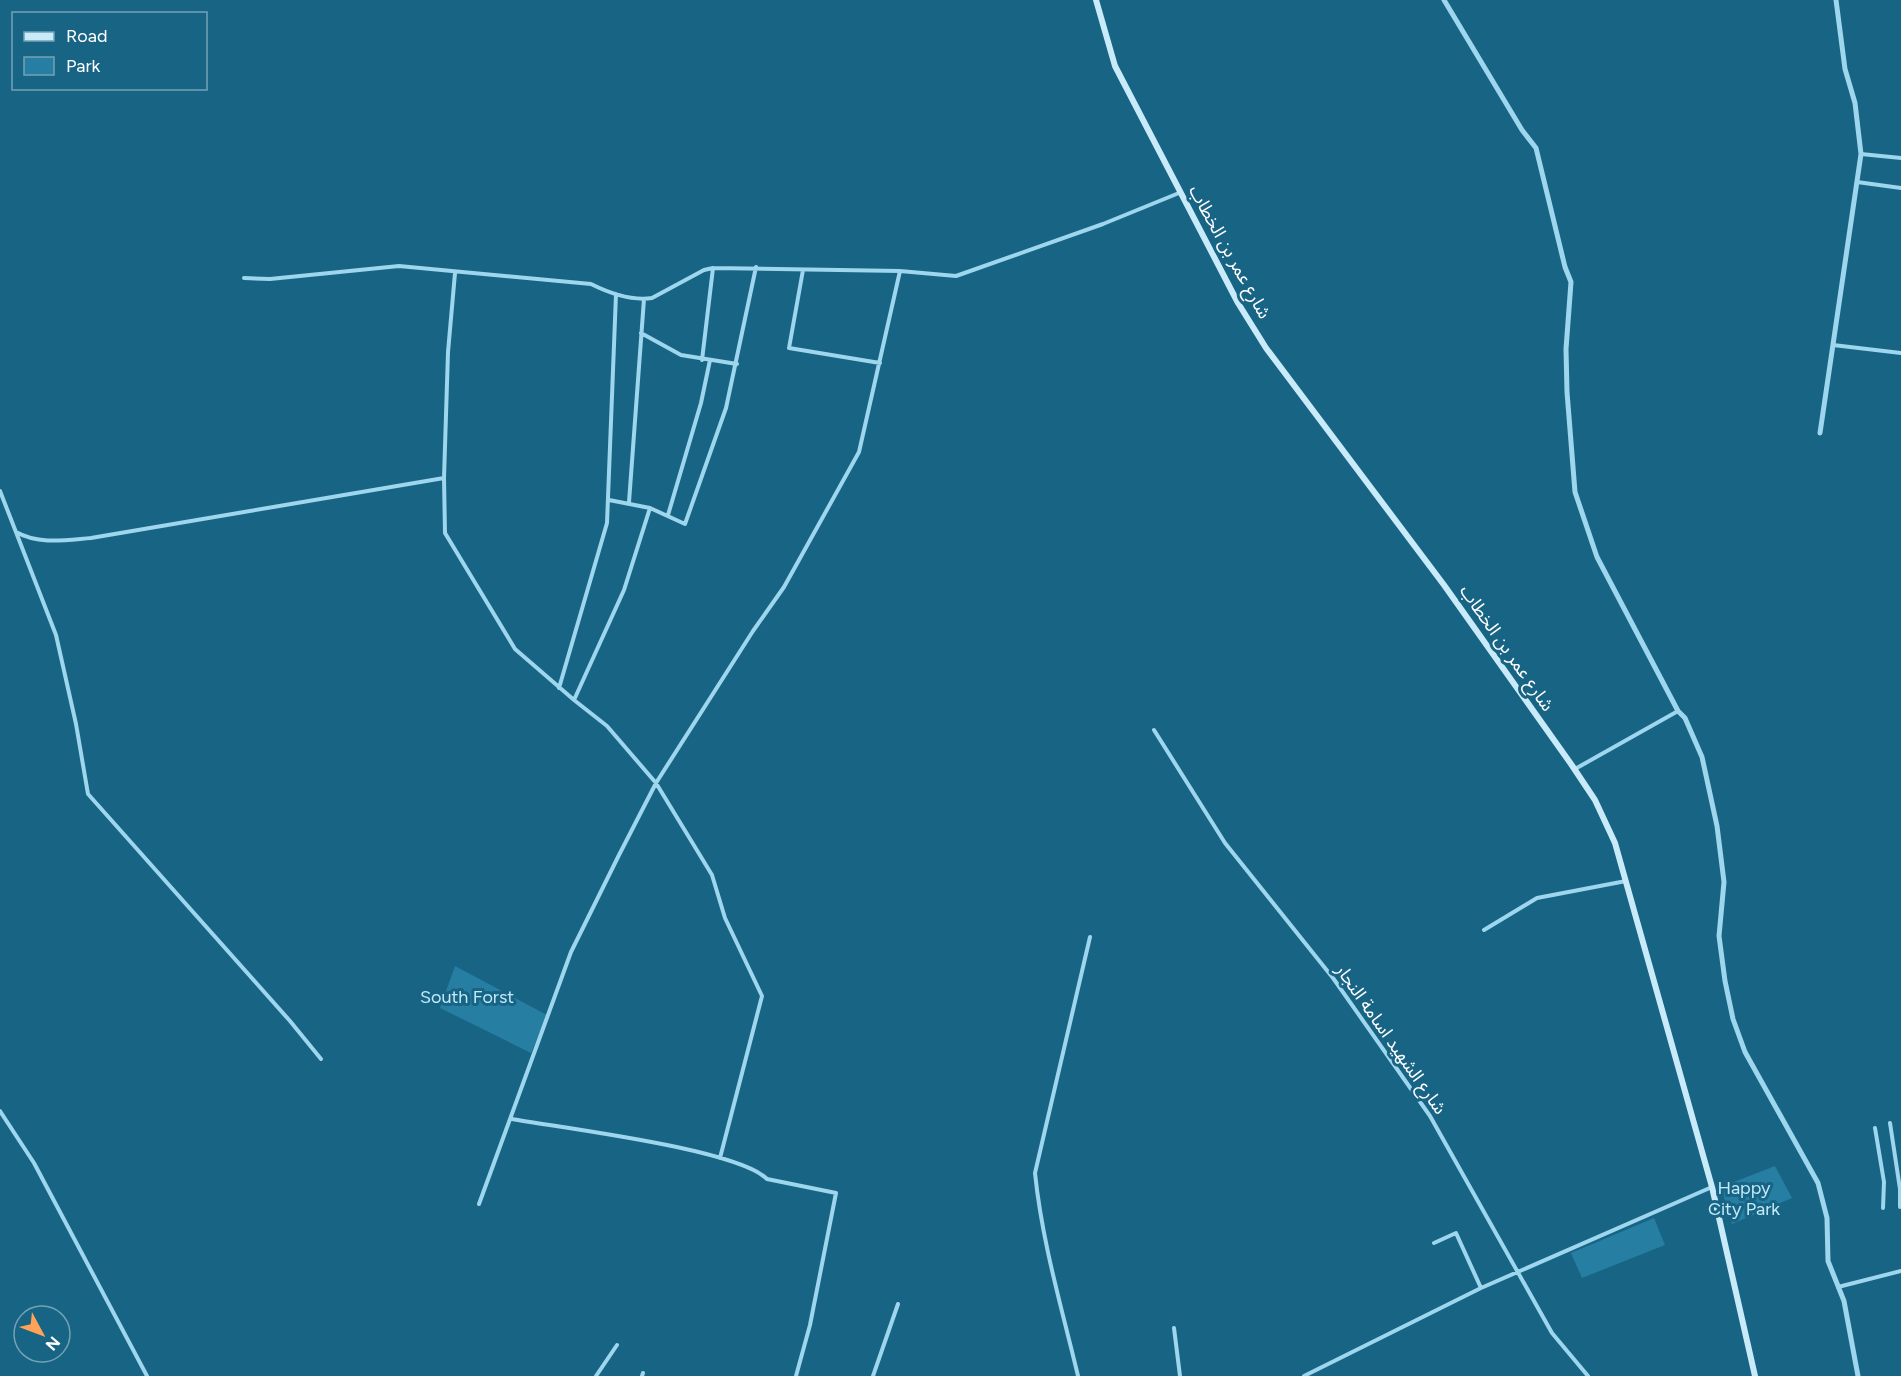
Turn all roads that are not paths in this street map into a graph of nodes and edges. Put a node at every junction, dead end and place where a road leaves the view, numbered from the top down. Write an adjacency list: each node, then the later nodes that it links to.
1 (1096, 0): 8 (main road, شارع عمر بن الخطاب)
2 (1444, 0): 34 (street)
3 (1836, 0): 4 (street)
4 (1862, 154): 5 (street); 6 (street)
5 (1901, 158)
6 (1857, 182): 7 (street); 18 (street)
7 (1901, 188)
8 (1179, 193): 12 (street); 36 (main road, شارع عمر بن الخطاب)
9 (756, 267): 10 (street); 11 (street); 23 (street)
10 (713, 268): 16 (street); 20 (street)
11 (803, 270): 12 (street); 22 (street)
12 (900, 271): 22 (street)
13 (455, 273): 14 (street); 15 (street); 25 (street)
14 (244, 278)
15 (616, 294): 16 (street); 27 (street)
16 (644, 299): 17 (street)
17 (641, 333): 20 (street); 28 (street)
18 (1833, 345): 19 (street); 24 (street)
19 (1901, 352)
20 (702, 360): 21 (street)
21 (710, 360): 23 (street); 30 (street)
22 (880, 363): 37 (street)
23 (737, 364): 30 (street)
24 (1820, 433)
25 (444, 478): 31 (street); 32 (street)
26 (0, 491): 31 (street)
27 (609, 500): 28 (street); 32 (street)
28 (629, 502): 29 (street)
29 (650, 508): 30 (street); 33 (street)
30 (668, 515)
31 (16, 532): 41 (street)
32 (559, 688): 33 (street)
33 (574, 700): 37 (street)
34 (1678, 711): 36 (street); 55 (street)
35 (1154, 730): 53 (street, شارع الشهيد اسامة النجار)
36 (1575, 769): 38 (main road, شارع عمر بن الخطاب)
37 (656, 783): 43 (street); 46 (street)
38 (1626, 881): 39 (street); 47 (main road, شارع عمر بن الخطاب)
39 (1484, 930)
40 (1090, 937): 63 (street)
41 (321, 1059)
42 (0, 1111): 59 (street)
43 (512, 1119): 46 (street); 48 (street)
44 (1890, 1123): 49 (street)
45 (1875, 1128): 50 (street)
46 (720, 1158): 61 (street)
47 (1712, 1187): 53 (street); 67 (main road, شارع عمر بن الخطاب)
48 (479, 1204)
49 (1900, 1207)
50 (1883, 1208)
51 (1434, 1243): 54 (street)
52 (1901, 1271): 55 (street)
53 (1516, 1273): 54 (street); 66 (street, شارع الشهيد اسامة النجار)
54 (1481, 1287): 65 (street)
55 (1838, 1287): 68 (street)
56 (898, 1304): 62 (street)
57 (1174, 1328): 64 (street)
58 (617, 1345): 60 (street)
59 (147, 1376)
60 (596, 1376)
61 (796, 1376)
62 (873, 1376)
63 (1078, 1376)
64 (1180, 1376)
65 (1304, 1376)
66 (1588, 1376)
67 (1755, 1376)
68 (1858, 1376)

